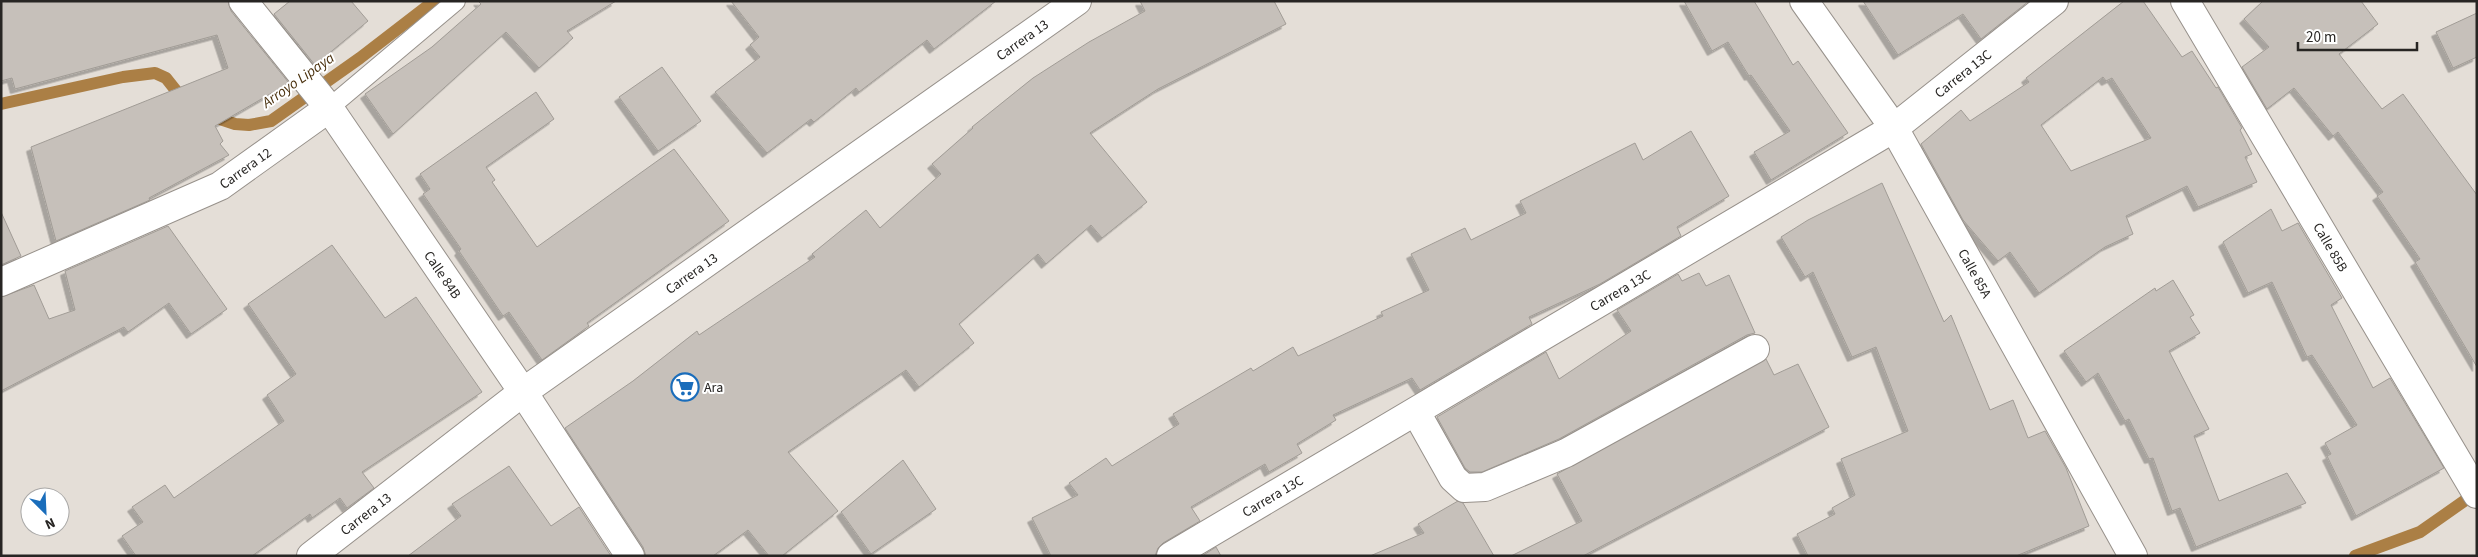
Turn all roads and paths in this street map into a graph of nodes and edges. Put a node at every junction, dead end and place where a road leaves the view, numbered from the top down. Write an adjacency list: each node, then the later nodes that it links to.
1 (243, 1): 7 (street, Calle 84B)
2 (456, 1): 7 (lane, Carrera 12)
3 (1077, 1): 11 (street, Carrera 13)
4 (1804, 1): 8 (street, Calle 85A)
5 (2054, 1): 8 (street, Carrera 13C)
6 (2185, 1): 13 (street, Calle 85B)
7 (319, 97): 9 (street, Carrera 12); 11 (street, Calle 84B)
8 (1894, 128): 12 (street, Carrera 13C); 17 (street, Calle 85A)
9 (1, 282)
10 (1755, 349): 12 (street)
11 (523, 392): 14 (street, Carrera 13); 15 (street, Calle 84B)
12 (1416, 412): 16 (street, Carrera 13C)
13 (2477, 494)
14 (311, 556)
15 (630, 556)
16 (1171, 556)
17 (2134, 556)

